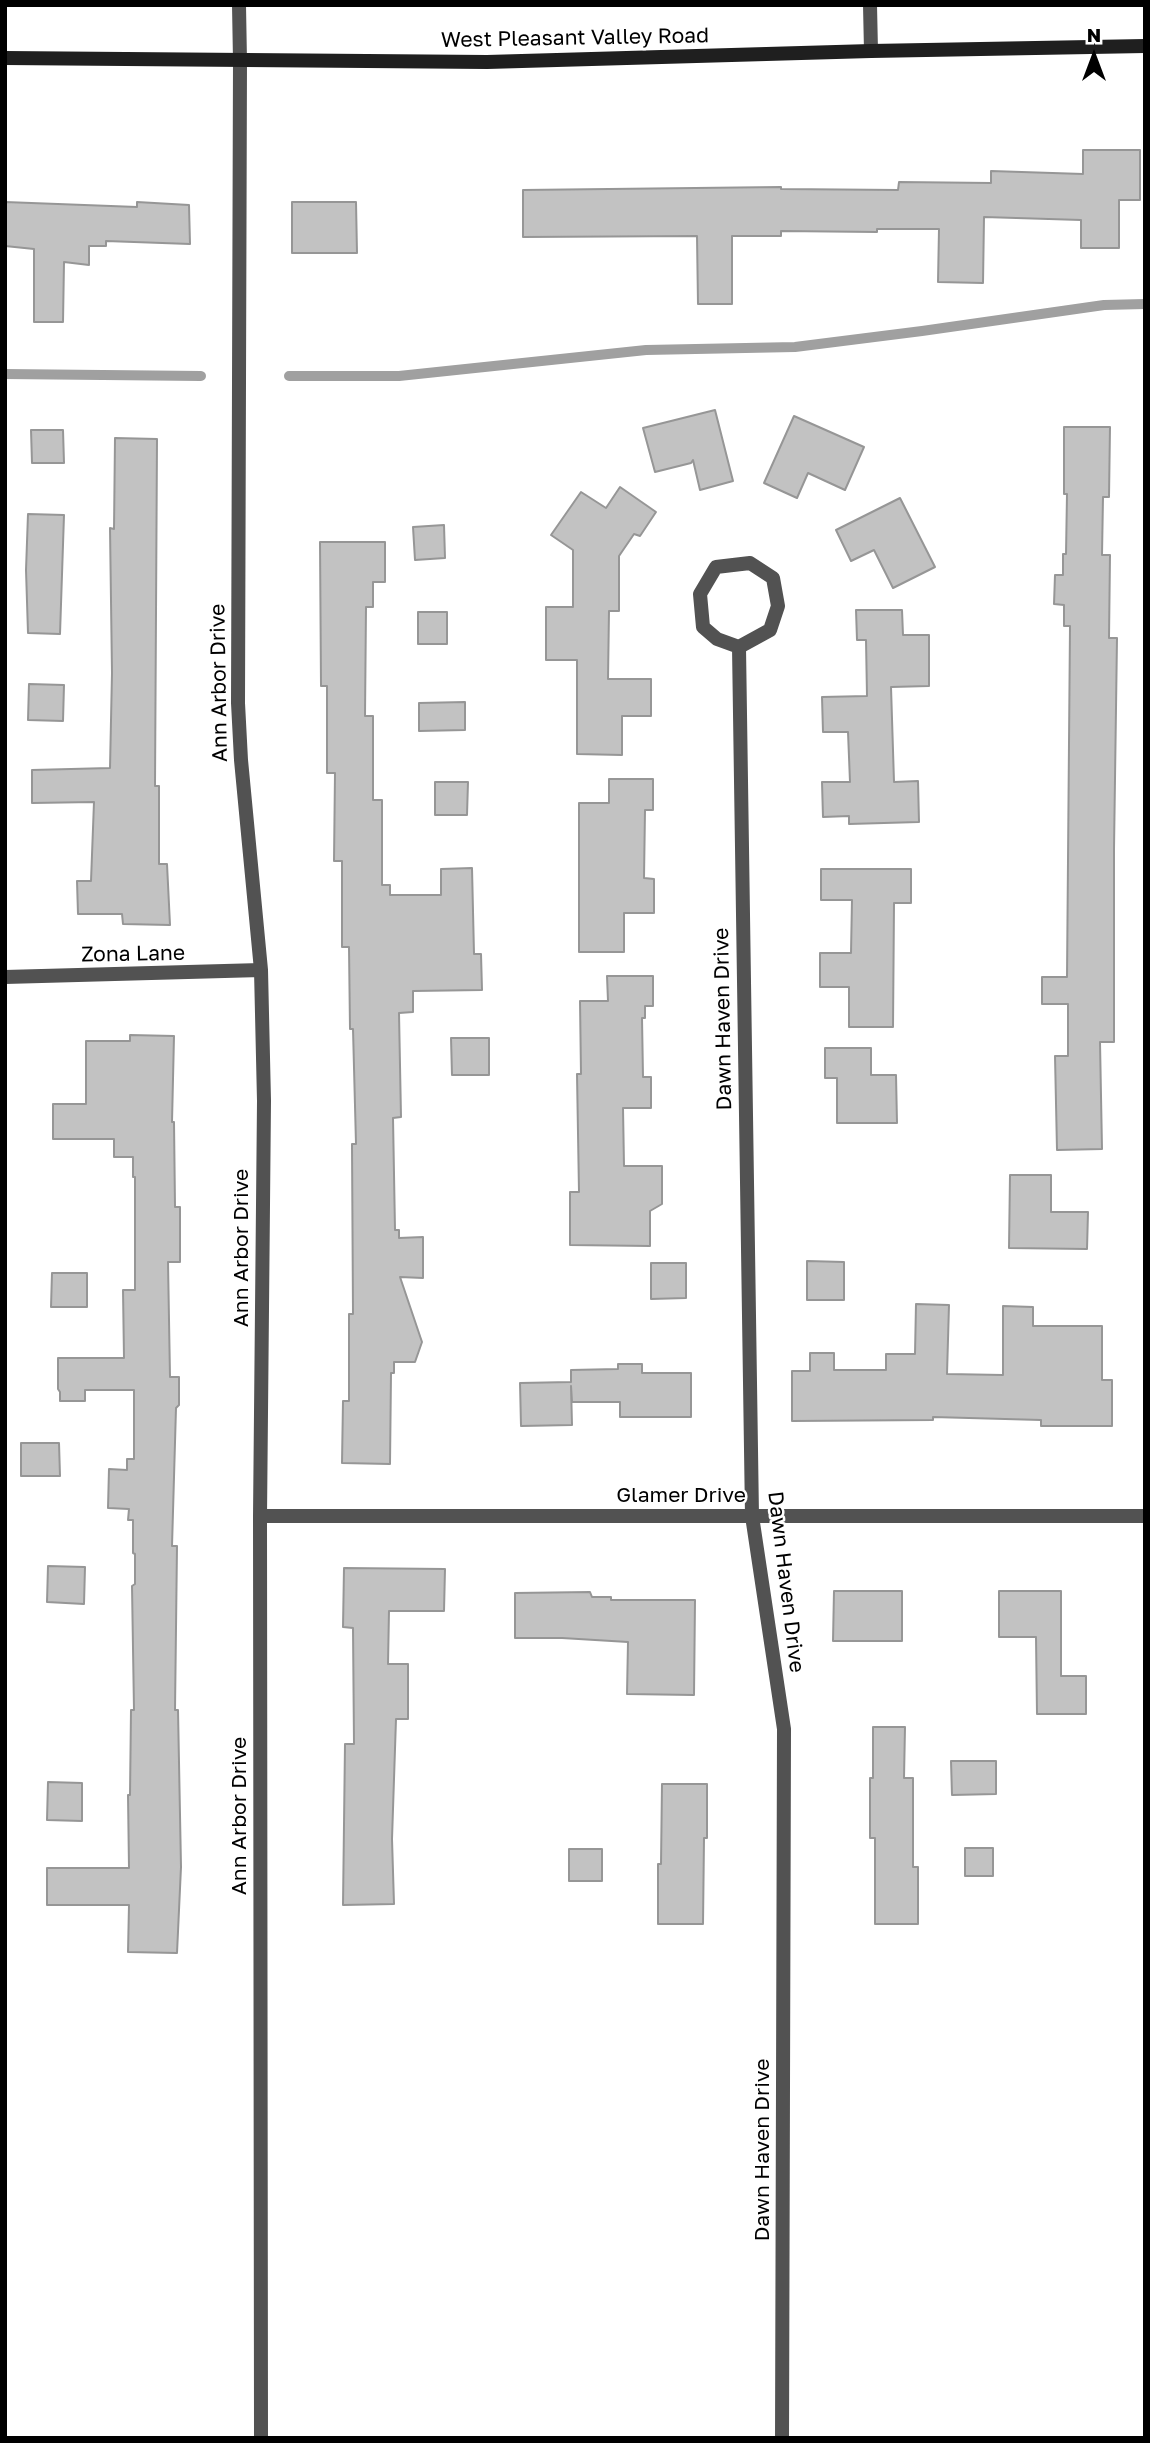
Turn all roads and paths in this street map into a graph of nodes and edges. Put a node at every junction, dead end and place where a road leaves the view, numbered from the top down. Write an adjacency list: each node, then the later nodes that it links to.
1 (239, 5): 6 (street, Ann Arbor Drive)
2 (870, 5): 4 (street)
3 (1145, 46): 4 (main road, West Pleasant Valley Road)
4 (871, 51): 6 (main road, West Pleasant Valley Road)
5 (5, 58): 6 (main road, West Pleasant Valley Road)
6 (240, 61): 8 (street, Ann Arbor Drive)
7 (738, 647): 7 (street); 11 (street, Dawn Haven Drive)
8 (261, 970): 9 (street, Zona Lane); 10 (street, Ann Arbor Drive)
9 (5, 977)
10 (260, 1516): 11 (street, Glamer Drive); 13 (street, Ann Arbor Drive)
11 (752, 1516): 12 (street, Glamer Drive); 14 (street, Dawn Haven Drive)
12 (1145, 1516)
13 (261, 2438)
14 (782, 2438)

